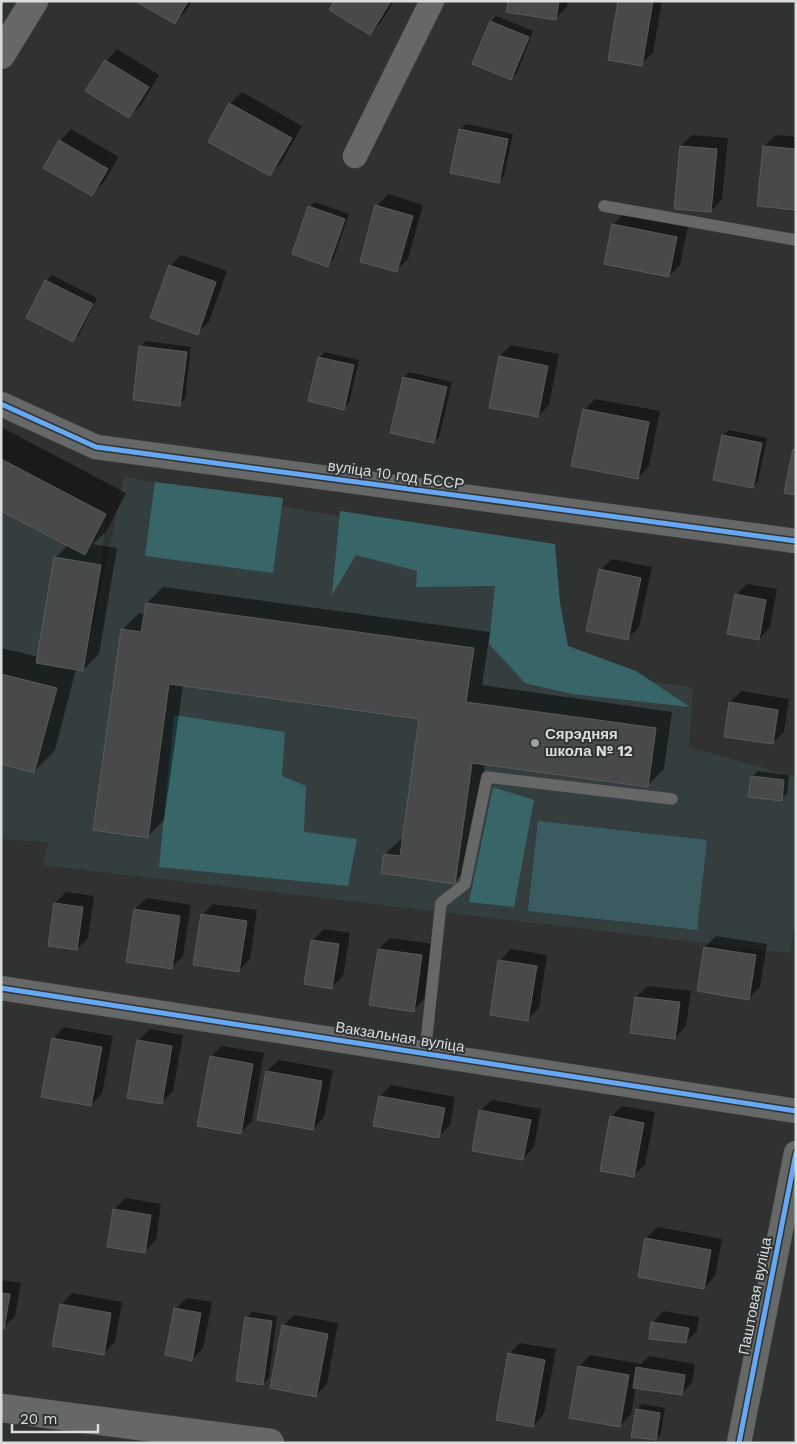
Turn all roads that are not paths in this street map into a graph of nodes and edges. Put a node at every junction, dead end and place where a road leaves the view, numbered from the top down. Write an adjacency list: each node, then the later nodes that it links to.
1 (34, 1): 3 (street)
2 (432, 1): 4 (street)
3 (1, 55)
4 (355, 156)
5 (604, 206): 6 (lane)
6 (796, 240)
7 (1, 404): 8 (street, вуліца 10 год БССР)
8 (796, 541)
9 (672, 800): 11 (lane)
10 (1, 988): 11 (street, Вакзальная вуліца)
11 (425, 1053): 12 (street, Вакзальная вуліца)
12 (796, 1111)
13 (796, 1153): 17 (street, Паштовая вуліца)
14 (1, 1408): 15 (street)
15 (188, 1437): 16 (street)
16 (270, 1443)
17 (739, 1443)

